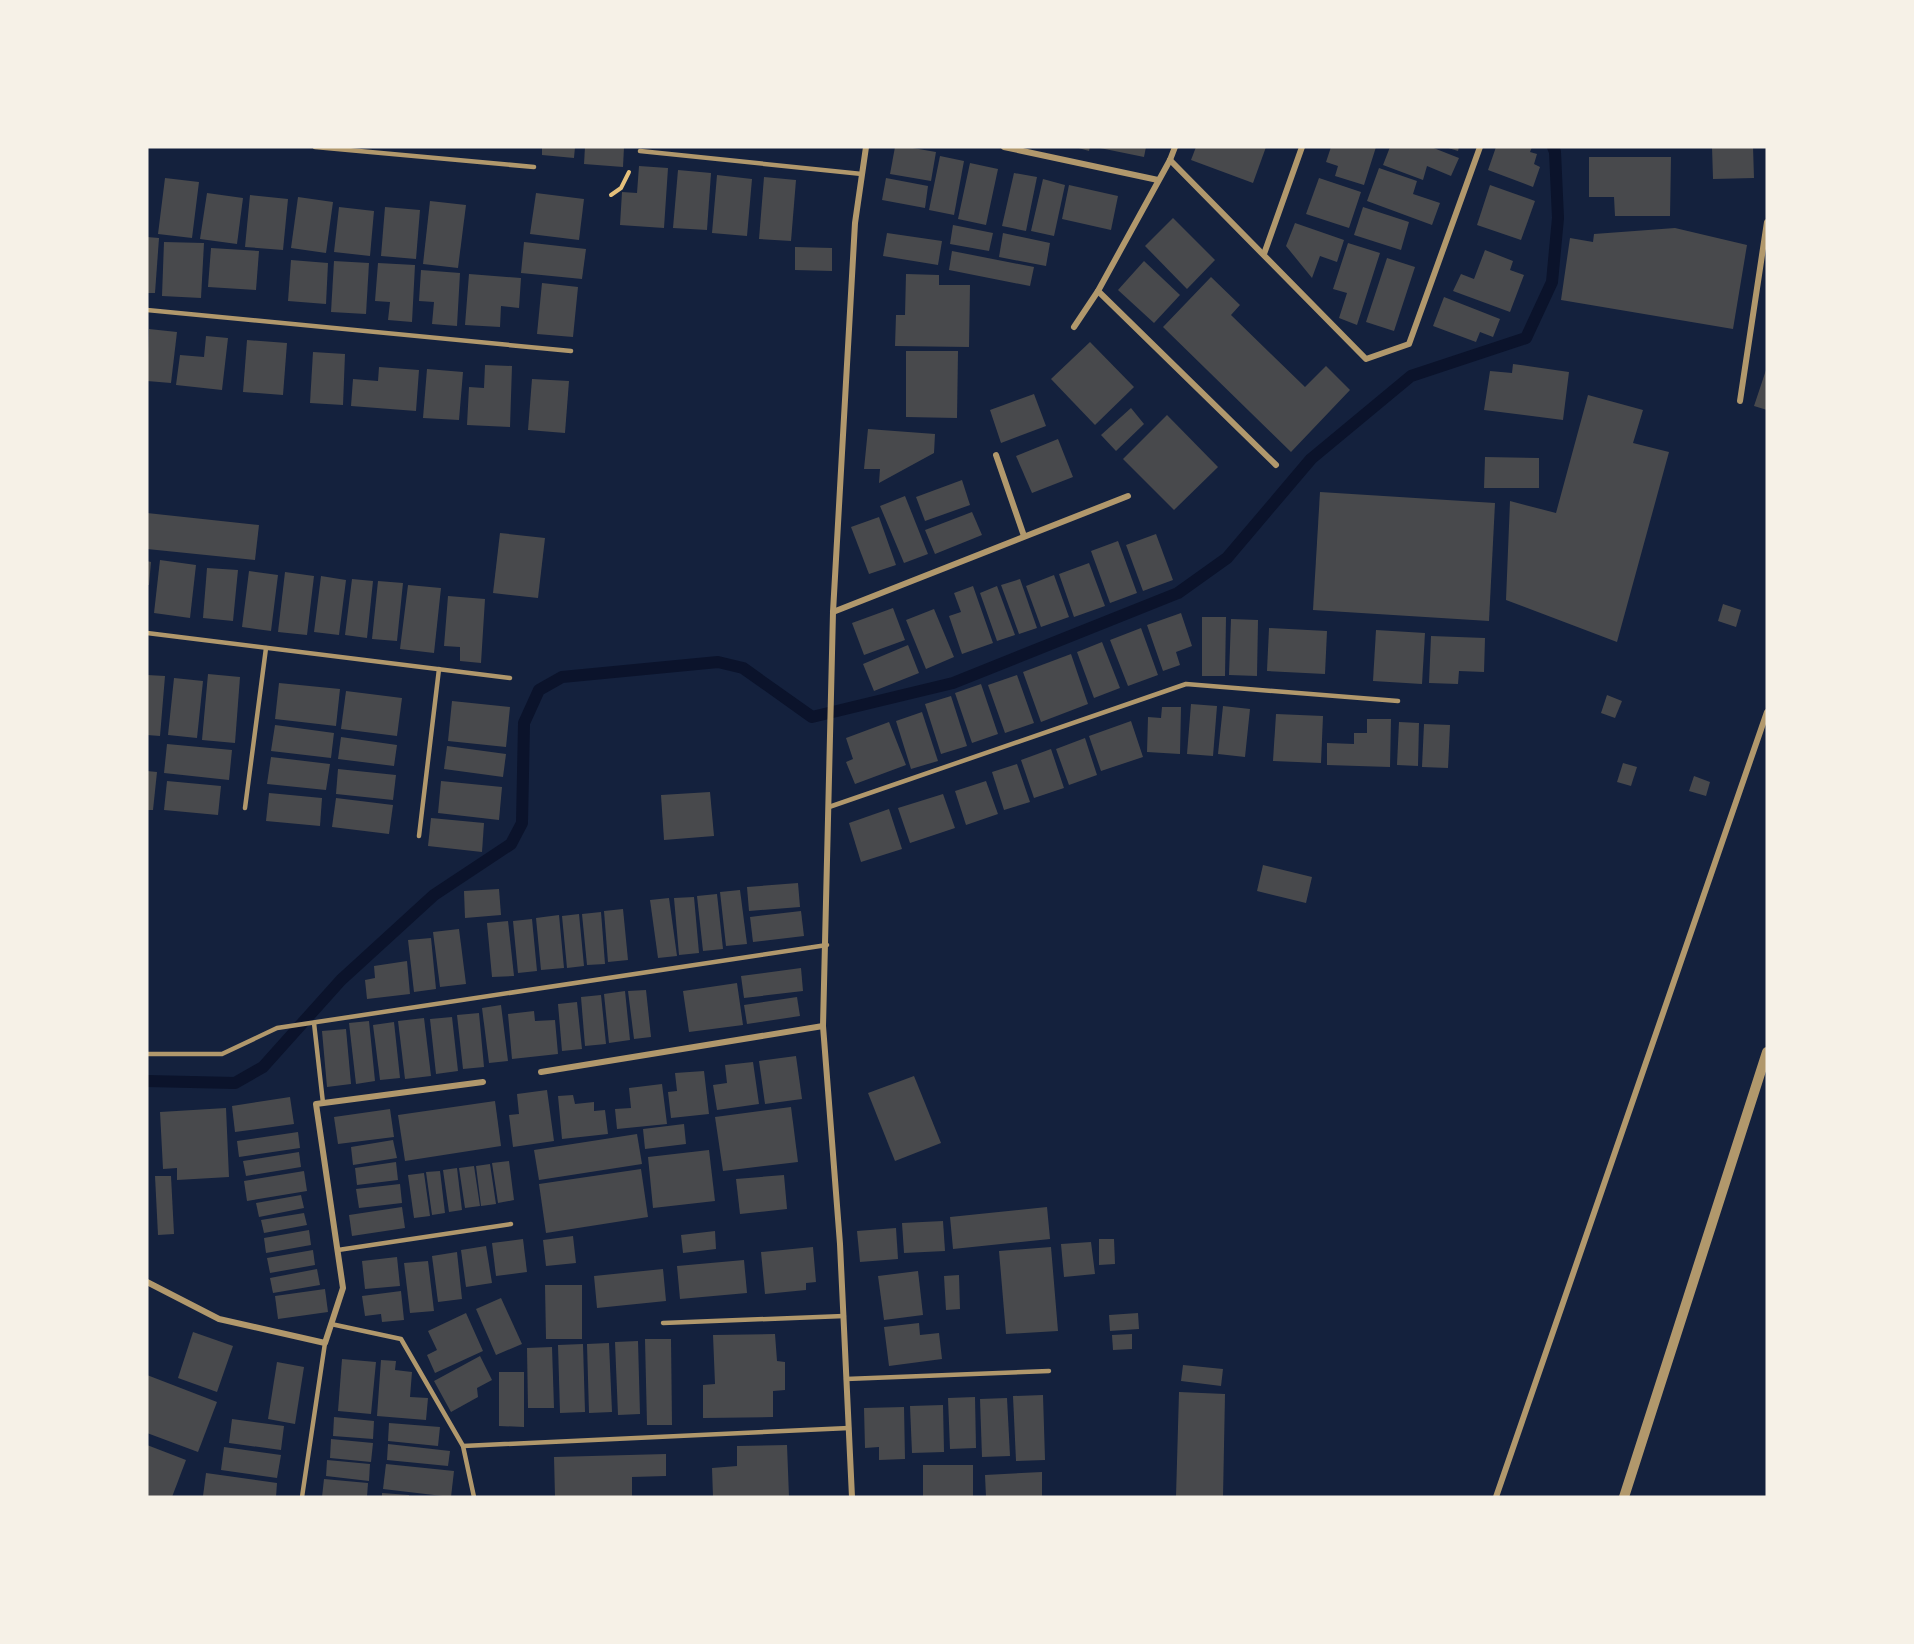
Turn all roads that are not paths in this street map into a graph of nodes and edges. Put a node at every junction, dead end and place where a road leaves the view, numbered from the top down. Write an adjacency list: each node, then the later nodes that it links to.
1 (315, 147): 9 (lane)
2 (866, 147): 10 (street)
3 (1004, 147): 11 (street)
4 (1175, 147): 8 (street)
5 (1302, 147): 13 (street)
6 (1480, 147): 13 (street)
7 (640, 151): 10 (lane)
8 (1170, 160): 11 (street); 13 (street)
9 (534, 167)
10 (862, 174): 23 (street)
11 (1158, 180): 14 (street)
12 (1767, 222): 18 (street)
13 (1264, 254)
14 (1098, 291): 16 (street); 20 (street)
15 (147, 310): 17 (lane)
16 (1074, 327)
17 (571, 351)
18 (1740, 401)
19 (996, 455): 22 (street)
20 (1276, 465)
21 (1128, 496): 22 (street)
22 (1024, 536): 23 (street)
23 (833, 612): 30 (street)
24 (147, 633): 25 (lane)
25 (266, 648): 26 (lane); 31 (lane)
26 (439, 669): 27 (lane); 32 (lane)
27 (510, 678)
28 (1398, 701): 30 (lane)
29 (1767, 712): 55 (street)
30 (829, 807): 33 (street)
31 (245, 808)
32 (419, 836)
33 (826, 945): 34 (lane); 35 (street)
34 (312, 1023): 37 (lane); 40 (lane)
35 (823, 1026): 38 (street); 44 (street)
36 (1767, 1052): 56 (street)
37 (147, 1054)
38 (541, 1072)
39 (483, 1082): 40 (street)
40 (323, 1103): 42 (street)
41 (511, 1224): 42 (lane)
42 (338, 1250): 46 (street)
43 (147, 1282): 47 (street)
44 (843, 1316): 45 (lane); 49 (street)
45 (663, 1323)
46 (331, 1324): 47 (street); 51 (lane)
47 (326, 1343): 52 (lane)
48 (1049, 1371): 49 (lane)
49 (846, 1379): 50 (street)
50 (849, 1428): 51 (lane); 54 (street)
51 (463, 1446): 53 (lane)
52 (303, 1497)
53 (474, 1497)
54 (852, 1497)
55 (1496, 1497)
56 (1624, 1497)

